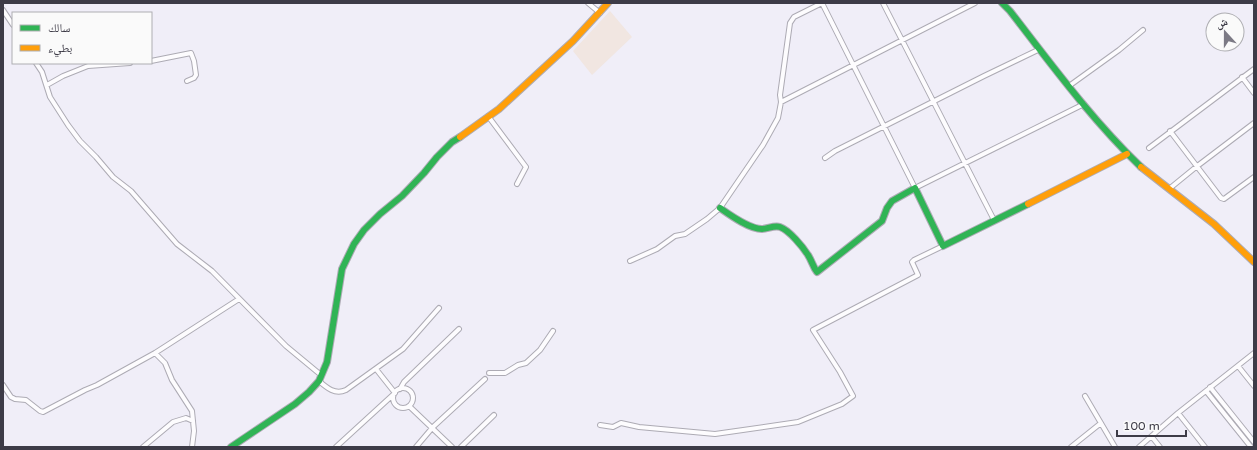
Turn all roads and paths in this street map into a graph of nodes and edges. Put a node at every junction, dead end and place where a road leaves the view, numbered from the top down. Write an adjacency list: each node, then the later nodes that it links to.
1 (588, 3): 8 (street)
2 (608, 3): 8 (street)
3 (822, 3): 16 (street); 24 (street)
4 (884, 3): 11 (street)
5 (975, 3): 11 (street)
6 (1002, 3): 12 (street)
7 (3, 10): 9 (street)
8 (600, 13): 26 (street)
9 (12, 24)
10 (1143, 30): 21 (street)
11 (902, 41): 16 (street); 23 (street)
12 (1040, 49): 21 (street); 23 (street)
13 (152, 61): 19 (street)
14 (37, 64): 20 (street)
15 (116, 64): 20 (street)
16 (853, 65): 24 (street); 28 (street)
17 (1254, 69): 18 (street)
18 (1242, 77): 22 (street); 29 (street)
19 (187, 81)
20 (47, 85): 44 (street)
21 (1069, 86): 25 (street)
22 (1254, 93)
23 (934, 101): 28 (street); 33 (street)
24 (781, 102): 39 (street)
25 (1084, 104): 31 (street); 33 (street)
26 (488, 116): 36 (street); 53 (street)
27 (1254, 123): 34 (street)
28 (884, 127): 32 (street); 37 (street)
29 (1170, 131): 30 (street); 34 (street)
30 (1149, 148)
31 (1127, 154): 38 (street); 40 (street)
32 (825, 158)
33 (965, 164): 37 (street); 40 (street)
34 (1196, 167): 35 (street); 38 (street)
35 (1254, 177)
36 (517, 184)
37 (915, 188): 39 (street); 41 (street)
38 (1169, 189): 43 (street)
39 (720, 208): 42 (street)
40 (994, 220): 41 (street)
41 (943, 246): 67 (street)
42 (630, 261)
43 (1254, 262)
44 (239, 299): 48 (street); 53 (street)
45 (439, 308): 51 (street)
46 (459, 329): 58 (street)
47 (553, 331): 52 (street)
48 (155, 353): 55 (street); 65 (street)
49 (1254, 354): 50 (street)
50 (1238, 366): 56 (street); 57 (street)
51 (376, 369): 53 (street); 60 (street)
52 (489, 373)
53 (320, 378): 73 (street)
54 (485, 379): 68 (street)
55 (3, 385)
56 (1254, 386)
57 (1210, 387): 59 (street); 70 (street)
58 (400, 389): 60 (street); 62 (street)
59 (1206, 391): 63 (street); 83 (street)
60 (395, 393): 62 (street); 74 (street)
61 (1085, 396): 66 (street)
62 (409, 406): 68 (street)
63 (1178, 413): 69 (street); 82 (street)
64 (494, 415): 77 (street)
65 (193, 421): 71 (street); 72 (street)
66 (1101, 423): 78 (street); 79 (street)
67 (600, 426)
68 (433, 427): 75 (street); 76 (street)
69 (1152, 437): 80 (street); 81 (street)
70 (1254, 442): 83 (street)
71 (143, 447)
72 (192, 447)
73 (232, 447)
74 (336, 447)
75 (416, 447)
76 (452, 447)
77 (462, 447)
78 (1071, 447)
79 (1115, 447)
80 (1139, 447)
81 (1160, 447)
82 (1205, 447)
83 (1250, 447)

